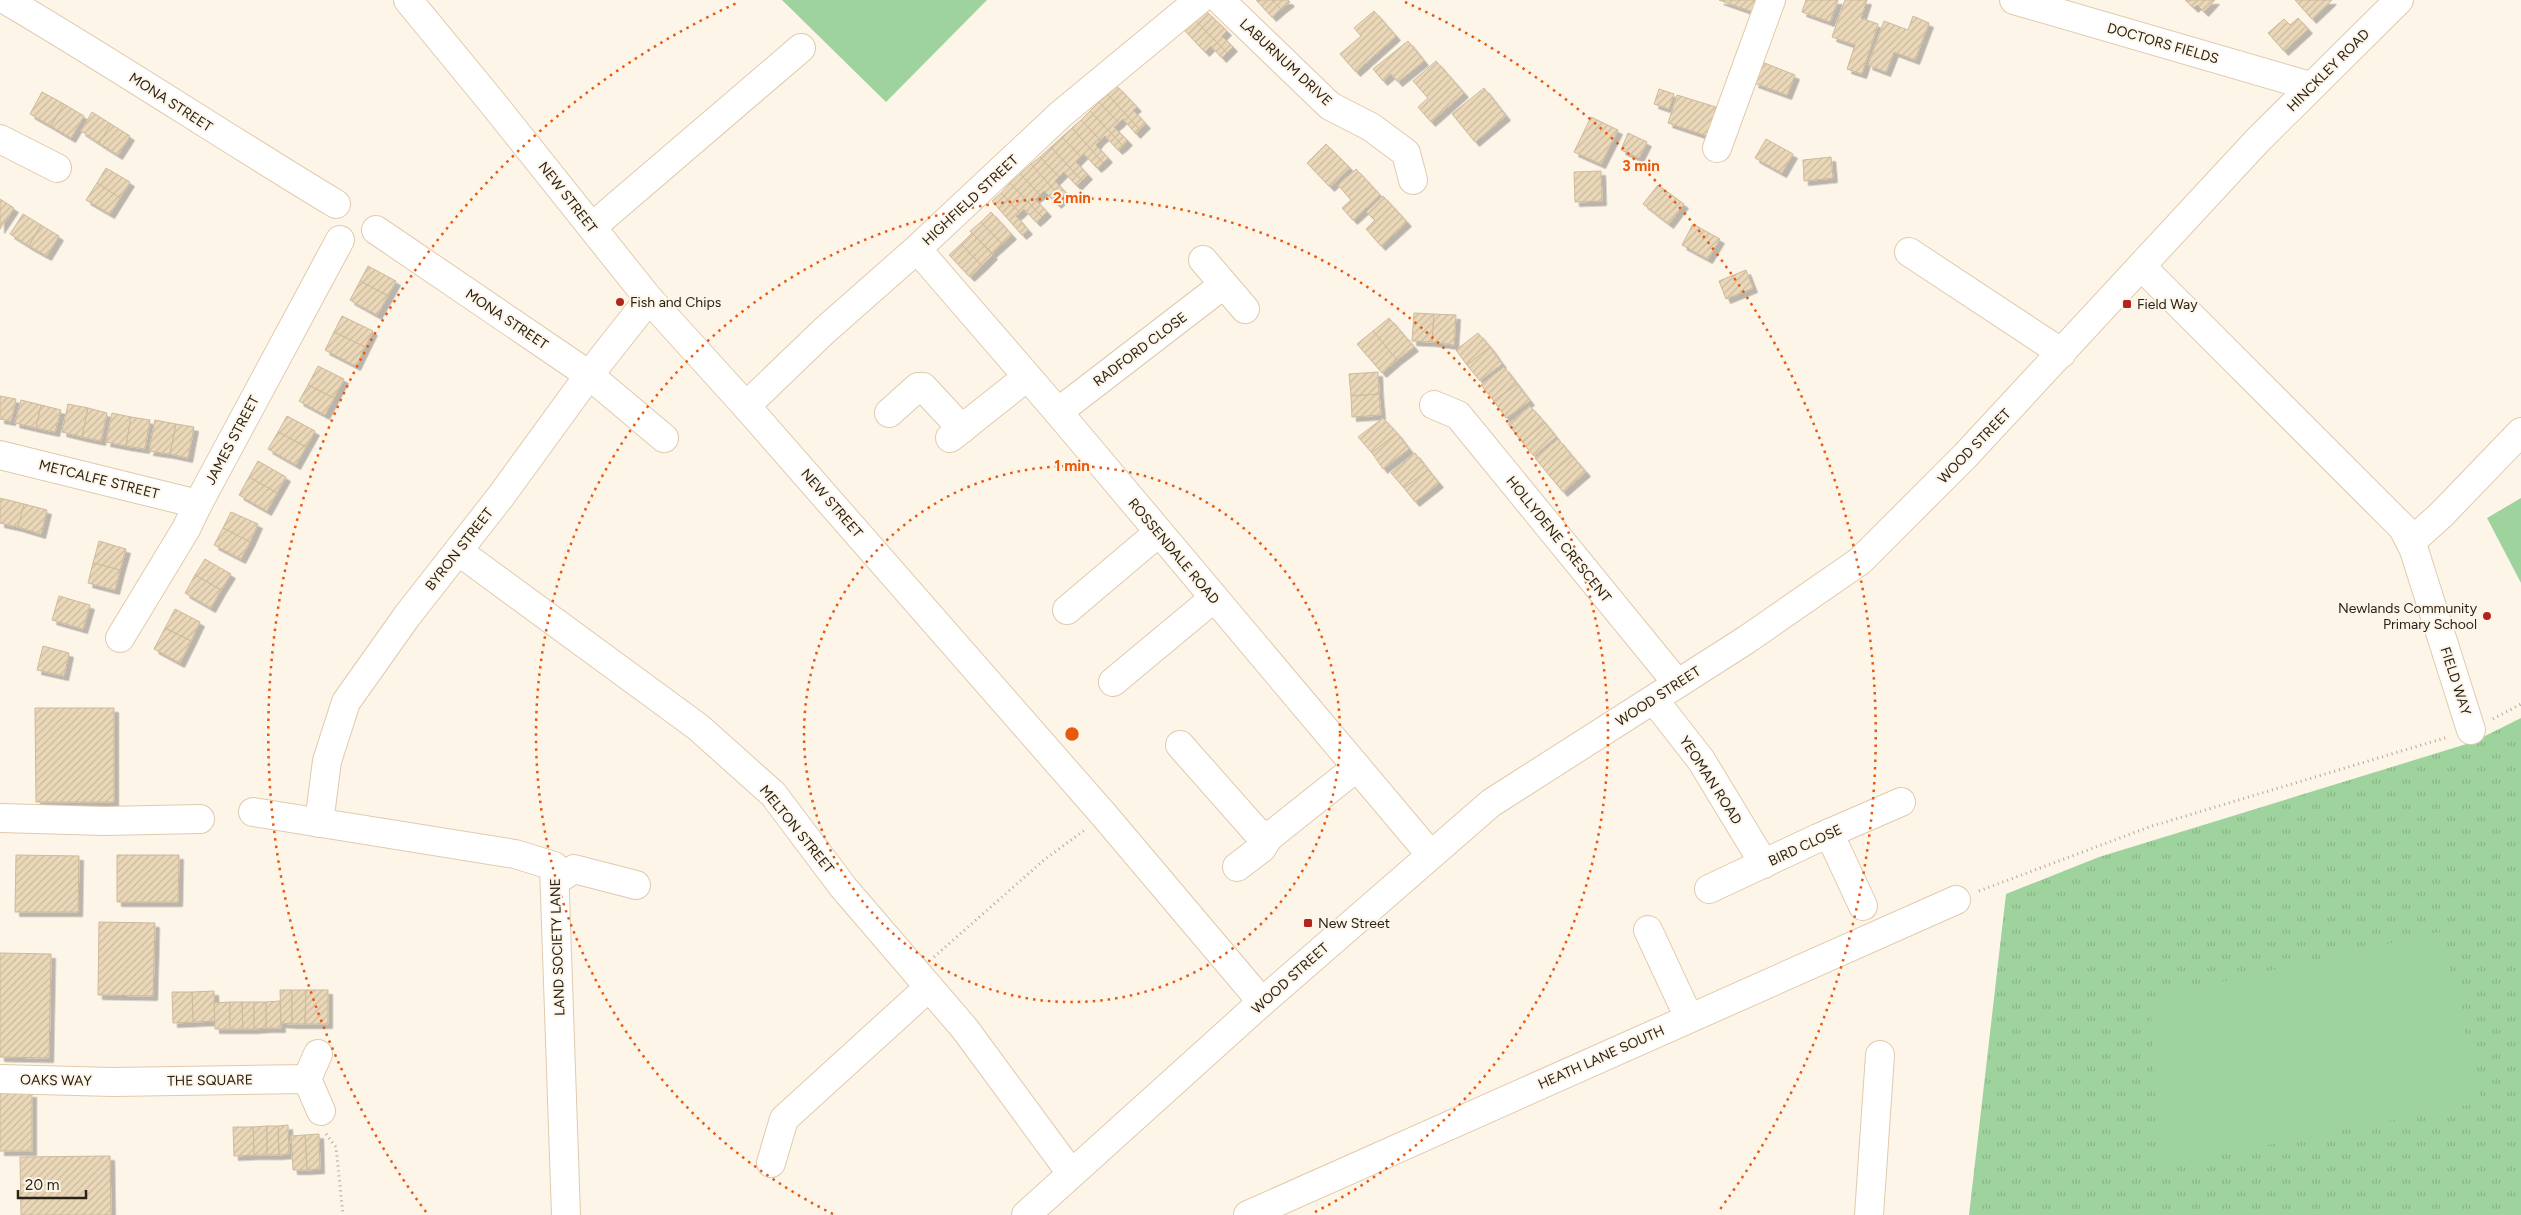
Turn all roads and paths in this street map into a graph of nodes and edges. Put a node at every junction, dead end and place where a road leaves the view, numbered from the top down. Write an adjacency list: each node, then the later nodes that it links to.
1 (6, 0): 16 (street, MONA STREET)
2 (408, 0): 17 (street, NEW STREET)
3 (1199, 0): 20 (street, HIGHFIELD STREET)
4 (1220, 0): 15 (street, LABURNUM DRIVE)
5 (1771, 0): 13 (street)
6 (2014, 0): 8 (street, DOCTORS FIELDS)
7 (2400, 0): 10 (street, HINCKLEY ROAD)
8 (2045, 4): 10 (street, DOCTORS FIELDS)
9 (801, 48): 17 (street)
10 (2310, 86): 12 (street, HINCKLEY ROAD)
11 (0, 139): 14 (street)
12 (2256, 141): 23 (street, WOOD STREET)
13 (1717, 148)
14 (57, 168)
15 (1413, 180)
16 (336, 204)
17 (592, 227): 25 (street, NEW STREET)
18 (376, 230): 28 (street, MONA STREET)
19 (340, 240): 37 (street, JAMES STREET)
20 (917, 249): 29 (street, ROSSENDALE ROAD); 31 (street, HIGHFIELD STREET)
21 (1909, 252): 27 (street)
22 (1203, 260): 24 (street)
23 (2142, 268): 27 (street, WOOD STREET); 39 (street, FIELD WAY)
24 (1224, 285): 26 (street); 32 (street, RADFORD CLOSE)
25 (649, 299): 28 (street, BYRON STREET); 31 (street, NEW STREET)
26 (1246, 309)
27 (2062, 354): 45 (street, WOOD STREET)
28 (589, 375): 35 (street, MONA STREET); 40 (street, BYRON STREET)
29 (1028, 377): 32 (street, ROSSENDALE ROAD); 33 (street)
30 (1434, 405): 45 (street, HOLLYDENE CRESCENT)
31 (746, 406): 53 (street, NEW STREET)
32 (1058, 412): 38 (street, ROSSENDALE ROAD)
33 (888, 413)
34 (2521, 432): 39 (street)
35 (664, 438)
36 (0, 455): 37 (street, METCALFE STREET)
37 (198, 504): 43 (street, JAMES STREET)
38 (1158, 533): 41 (street, ROSSENDALE ROAD); 42 (street)
39 (2411, 542): 48 (street, FIELD WAY)
40 (458, 551): 56 (street, BYRON STREET); 68 (street, MELTON STREET)
41 (1214, 598): 44 (street); 50 (street, ROSSENDALE ROAD)
42 (1067, 610)
43 (120, 638)
44 (1113, 682)
45 (1677, 683): 46 (street, WOOD STREET)
46 (1654, 700): 59 (street, WOOD STREET); 60 (street, YEOMAN ROAD)
47 (2521, 704): 48 (path)
48 (2471, 730): 65 (path)
49 (1180, 745): 58 (street)
50 (1358, 767): 58 (street); 59 (street, ROSSENDALE ROAD)
51 (1901, 802): 57 (street, BIRD CLOSE)
52 (253, 812): 56 (street, LAND SOCIETY LANE)
53 (1104, 815): 68 (path); 69 (street, NEW STREET)
54 (0, 818): 55 (street)
55 (200, 820)
56 (319, 823): 62 (street, LAND SOCIETY LANE)
57 (1829, 833): 60 (street, BIRD CLOSE); 66 (street)
58 (1269, 837): 61 (street)
59 (1430, 854): 69 (street, WOOD STREET)
60 (1764, 864): 64 (street, BIRD CLOSE)
61 (1237, 867)
62 (555, 881): 63 (street); 80 (street, LAND SOCIETY LANE)
63 (636, 885)
64 (1709, 889)
65 (1956, 900): 70 (street, HEATH LANE SOUTH)
66 (1863, 906)
67 (1648, 930): 70 (street)
68 (923, 980): 77 (street); 78 (street, MELTON STREET)
69 (1262, 1002): 78 (street, WOOD STREET)
70 (1689, 1018): 82 (street, HEATH LANE SOUTH)
71 (318, 1054): 74 (street)
72 (1880, 1055): 83 (street)
73 (0, 1079): 75 (street, OAKS WAY)
74 (307, 1079): 75 (street, THE SQUARE); 76 (street)
75 (113, 1082)
76 (321, 1111): 79 (path)
77 (771, 1163)
78 (1070, 1173): 81 (street, WOOD STREET)
79 (342, 1215)
80 (566, 1215)
81 (1026, 1215)
82 (1248, 1215)
83 (1869, 1215)

